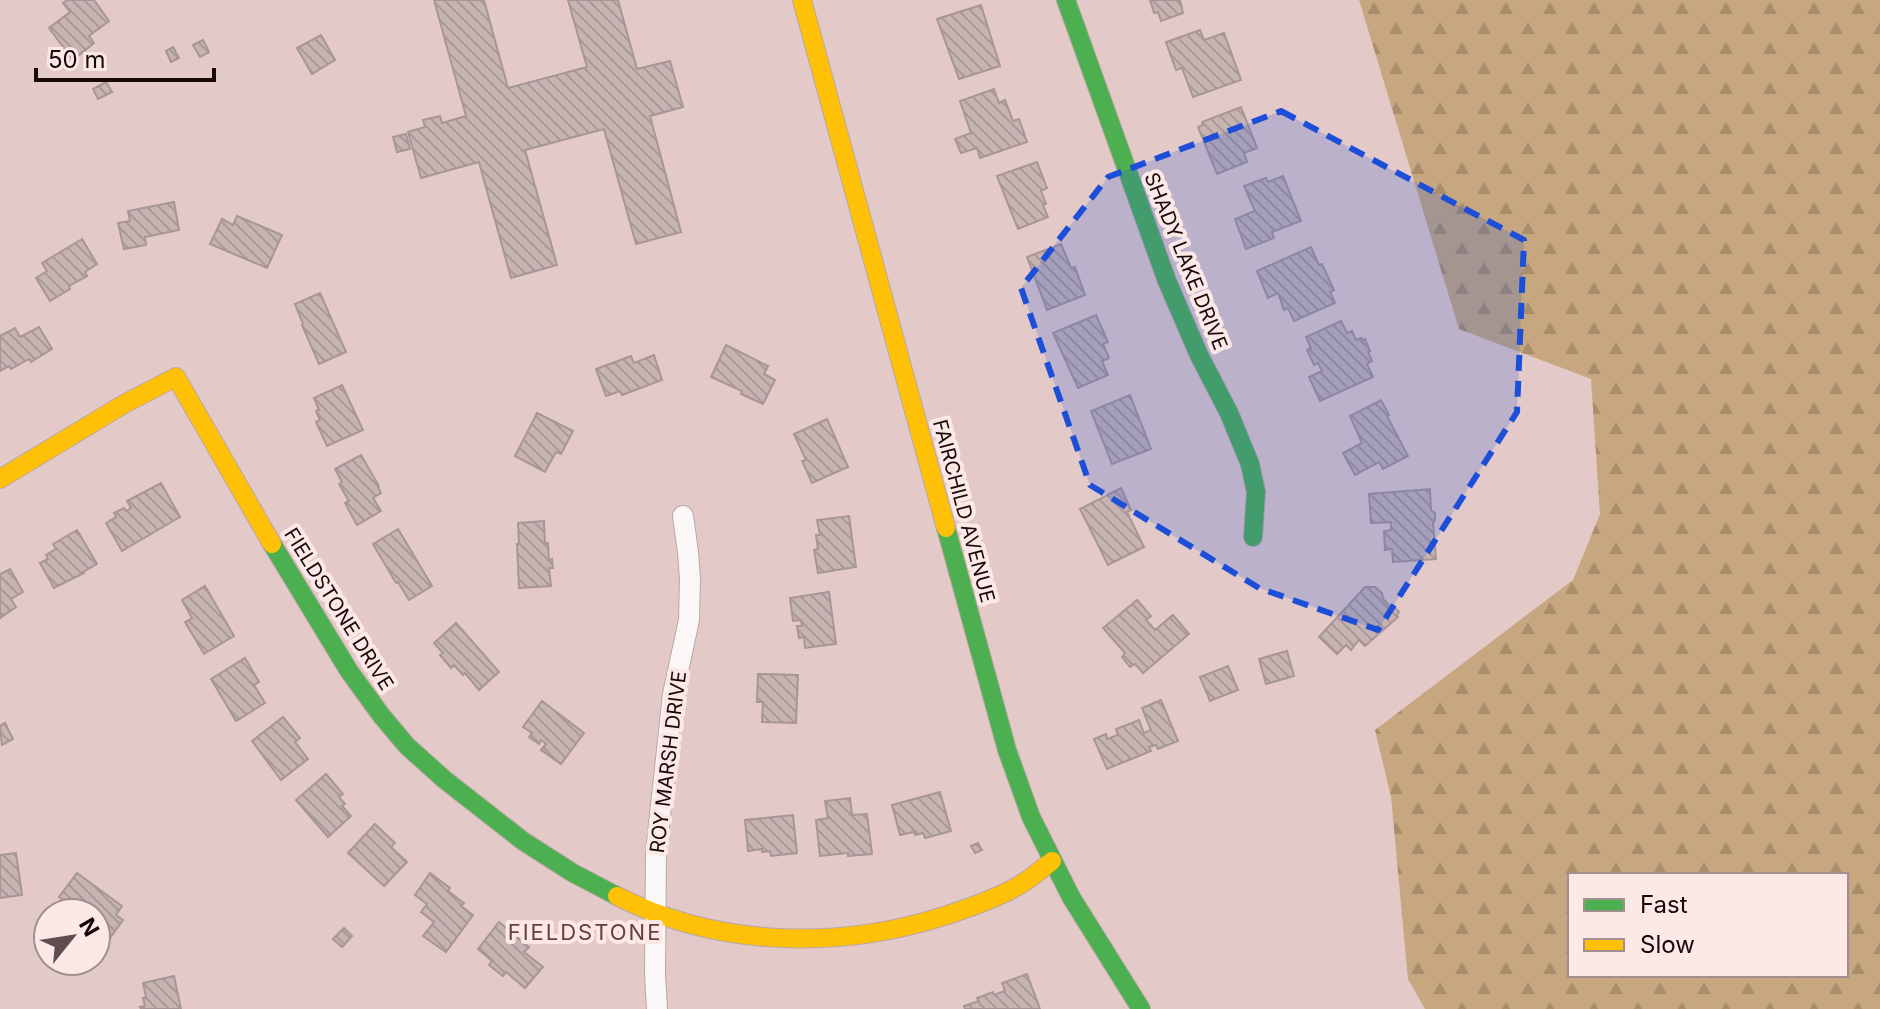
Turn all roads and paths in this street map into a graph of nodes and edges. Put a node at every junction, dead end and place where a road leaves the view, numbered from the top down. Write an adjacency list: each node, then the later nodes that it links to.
1 (802, 0): 6 (street, FAIRCHILD AVENUE)
2 (1066, 0): 5 (street, SHADY LAKE DRIVE)
3 (0, 479): 7 (street, FIELDSTONE DRIVE)
4 (683, 516): 7 (street, ROY MARSH DRIVE)
5 (1253, 537)
6 (1052, 861): 7 (street, FIELDSTONE DRIVE); 9 (street, FAIRCHILD AVENUE)
7 (655, 911): 8 (street, ROY MARSH DRIVE)
8 (657, 1009)
9 (1141, 1009)

